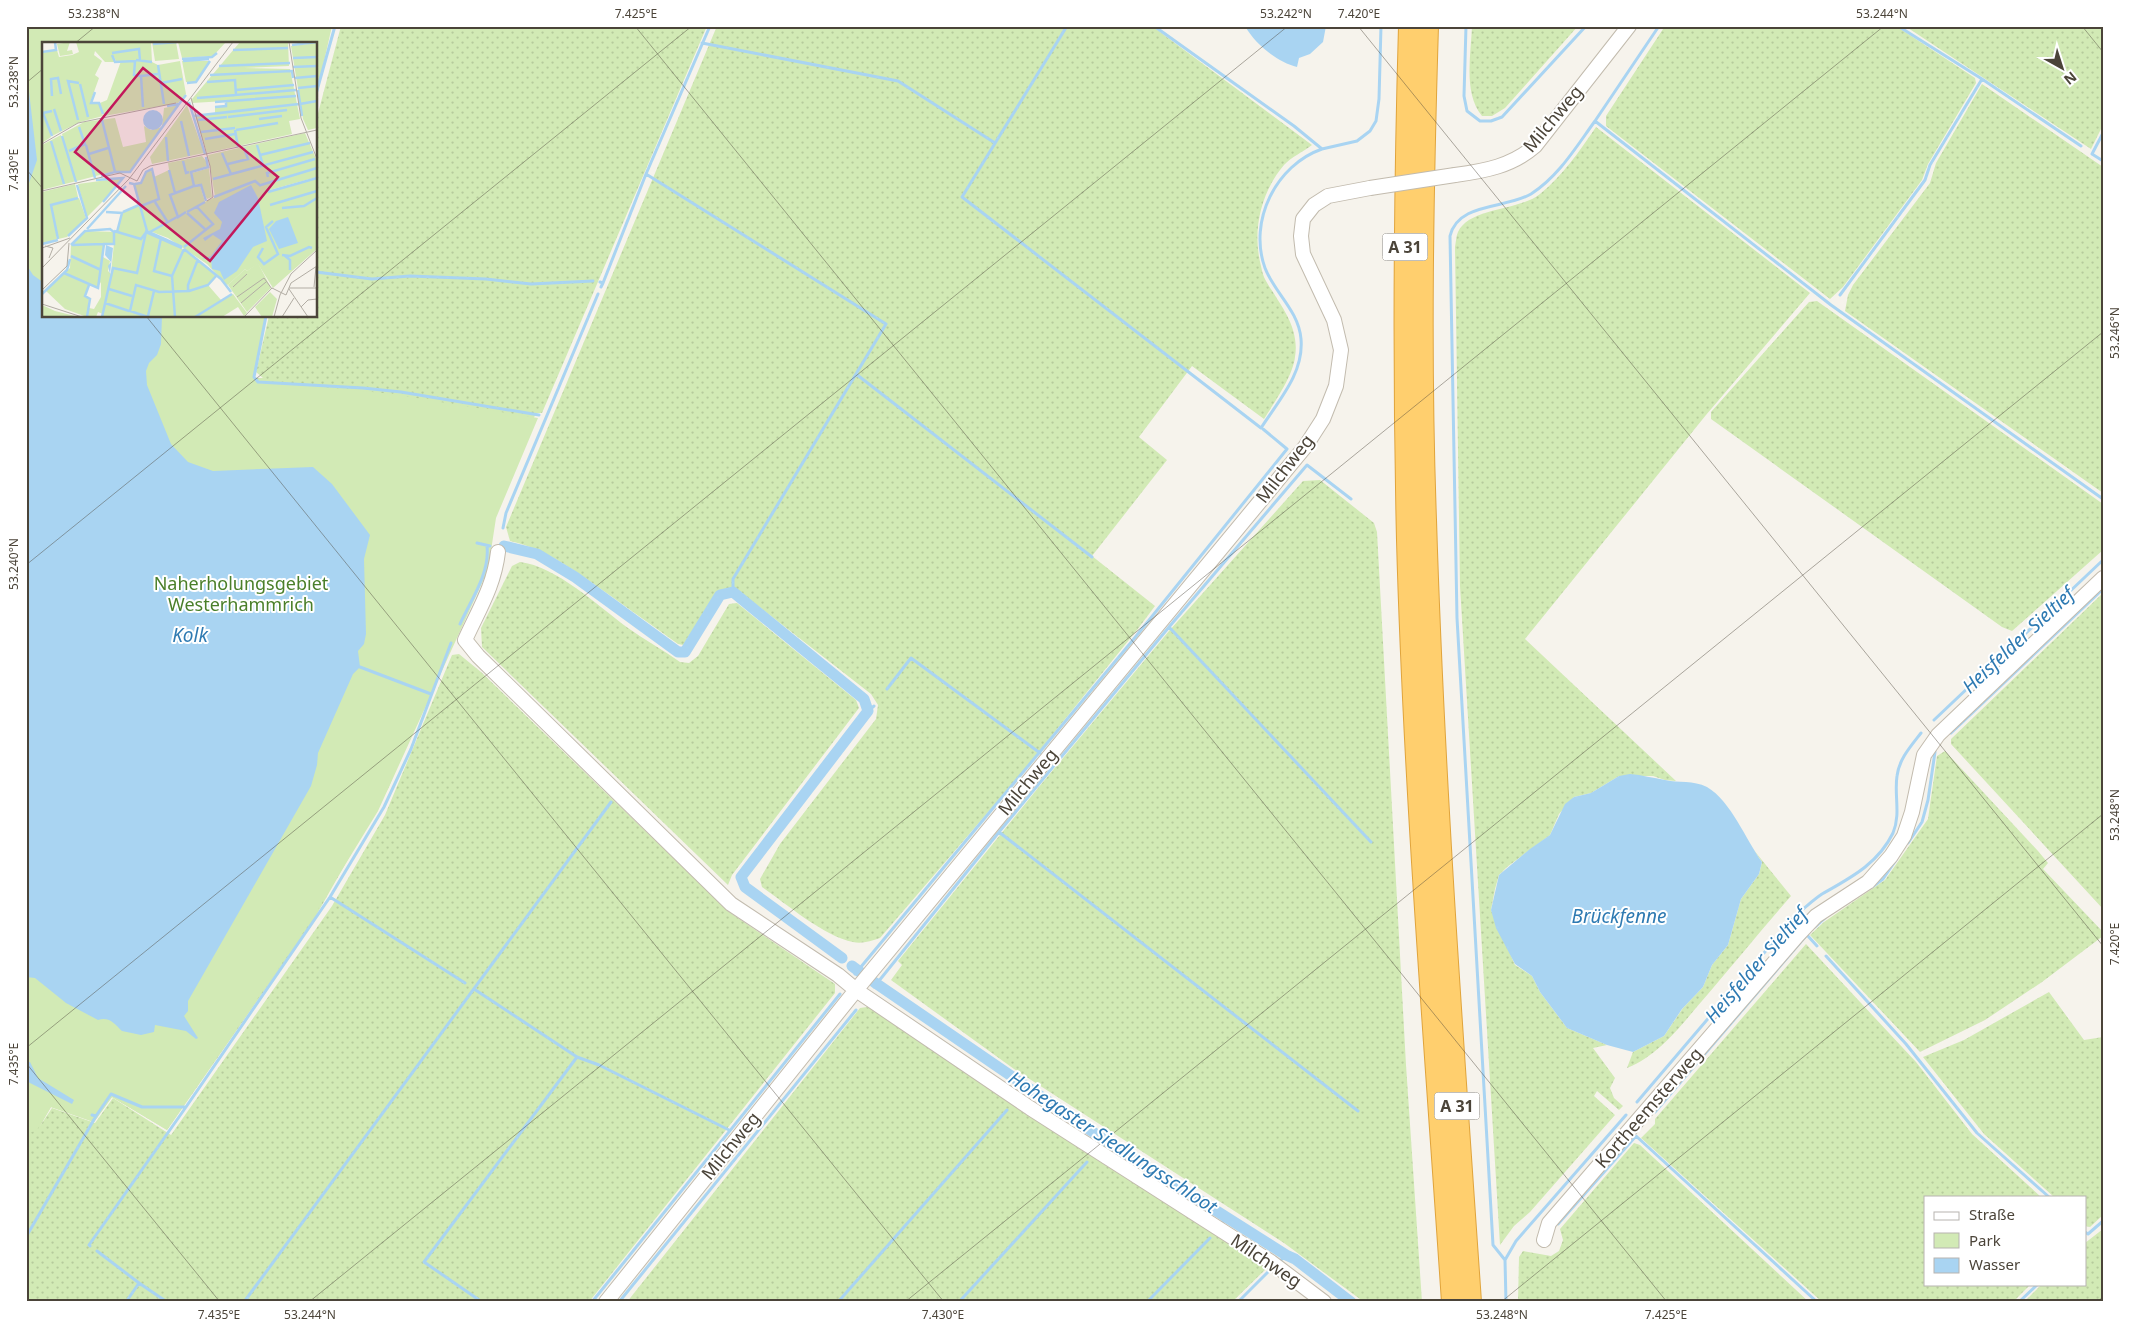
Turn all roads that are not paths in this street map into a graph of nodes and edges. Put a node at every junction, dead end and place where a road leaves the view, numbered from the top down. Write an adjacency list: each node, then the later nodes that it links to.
1 (1408, 26): 10 (highway, A 31)
2 (1428, 26): 11 (highway, A 31)
3 (1629, 26): 6 (street, Milchweg, bridge)
4 (498, 552): 6 (street)
5 (2103, 578): 7 (street, Kortheemsterweg)
6 (856, 990): 8 (street, Milchweg); 9 (street, Milchweg)
7 (1544, 1240)
8 (606, 1302)
9 (1324, 1302)
10 (1452, 1302)
11 (1471, 1302)

